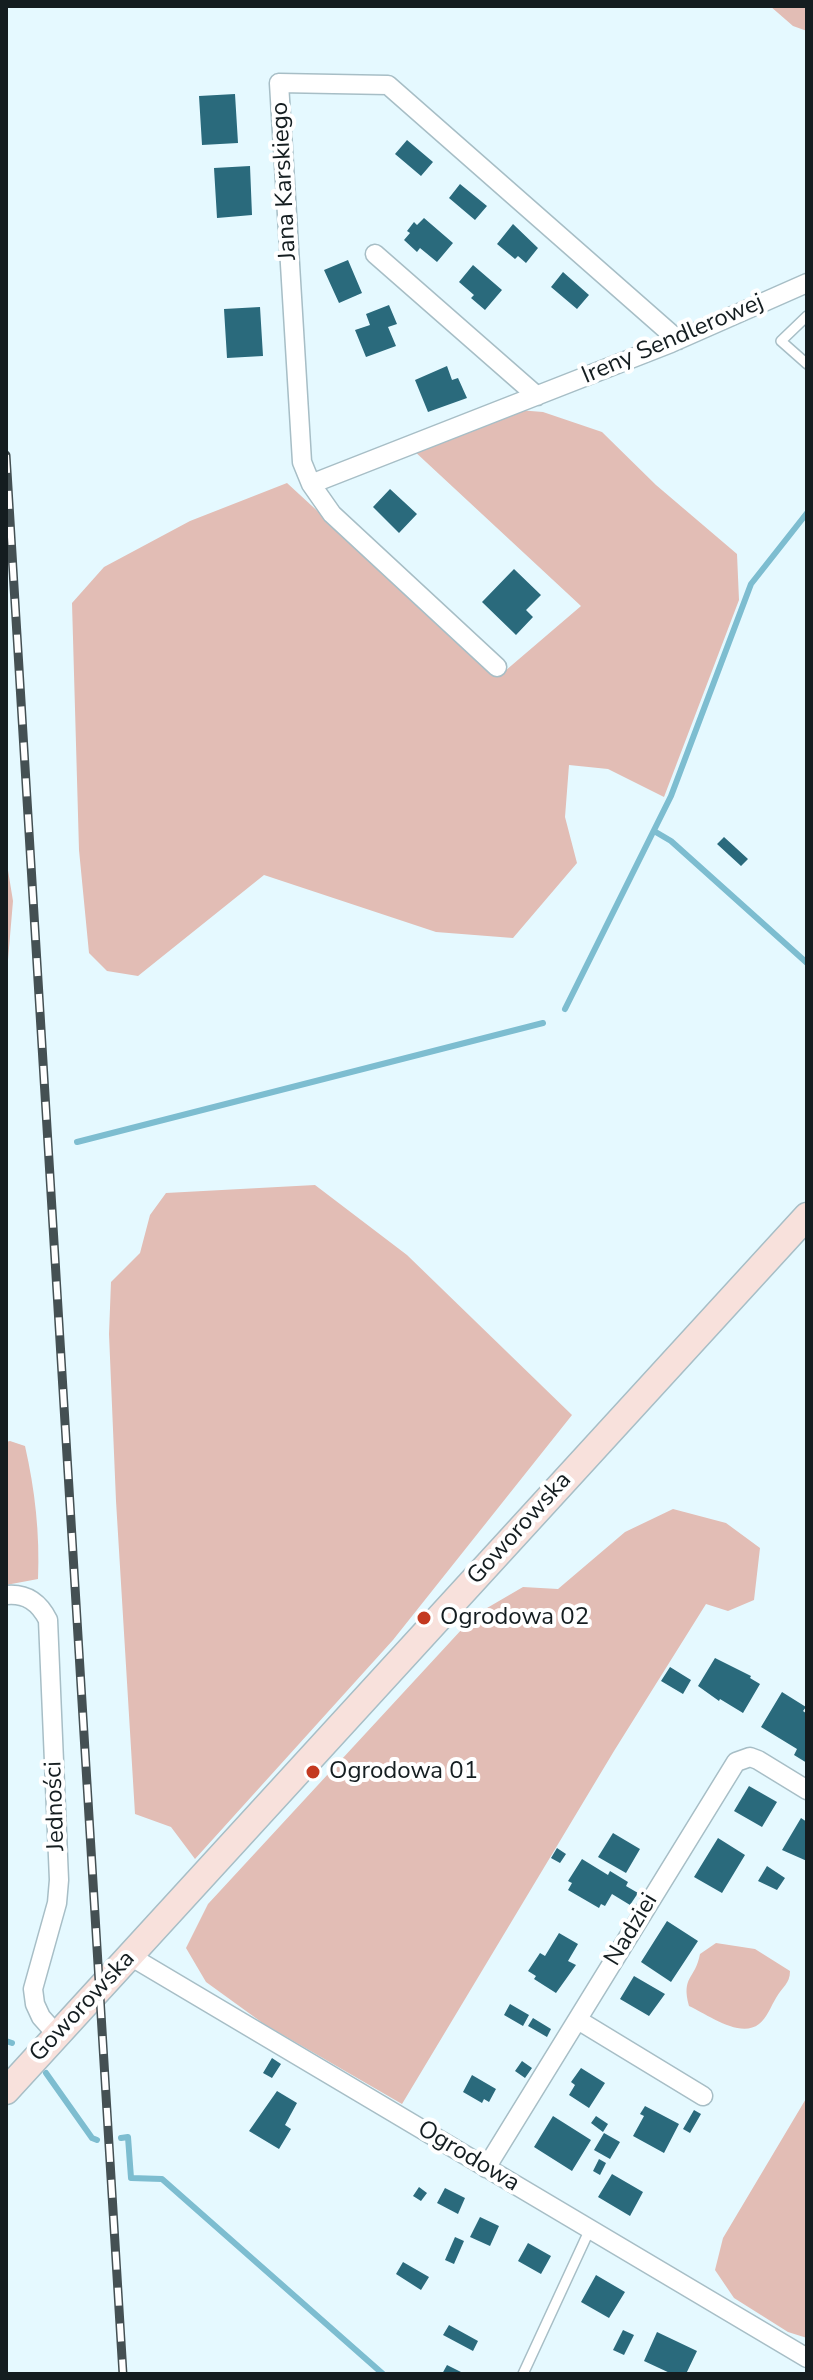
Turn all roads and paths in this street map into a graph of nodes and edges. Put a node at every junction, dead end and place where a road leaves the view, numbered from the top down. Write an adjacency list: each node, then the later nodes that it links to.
1 (375, 254): 6 (street)
2 (807, 283): 4 (street, Ireny Sendlerowej)
3 (807, 316): 5 (lane)
4 (678, 340): 6 (street, Ireny Sendlerowej); 7 (street, Jana Karskiego)
5 (807, 364)
6 (537, 396): 7 (street, Ireny Sendlerowej)
7 (311, 484): 8 (street)
8 (497, 667)
9 (807, 1216): 12 (main road, Goworowska)
10 (6, 1595): 14 (street, Jedności)
11 (807, 1790): 13 (street, Nadziei)
12 (130, 1956): 14 (main road, Goworowska); 17 (street, Ogrodowa)
13 (578, 2020): 16 (street); 17 (street, Nadziei)
14 (57, 2035): 15 (main road, Goworowska)
15 (6, 2091)
16 (703, 2096)
17 (486, 2168): 18 (street, Ogrodowa)
18 (590, 2229): 19 (street, Ogrodowa); 20 (lane)
19 (807, 2358)
20 (523, 2374)

